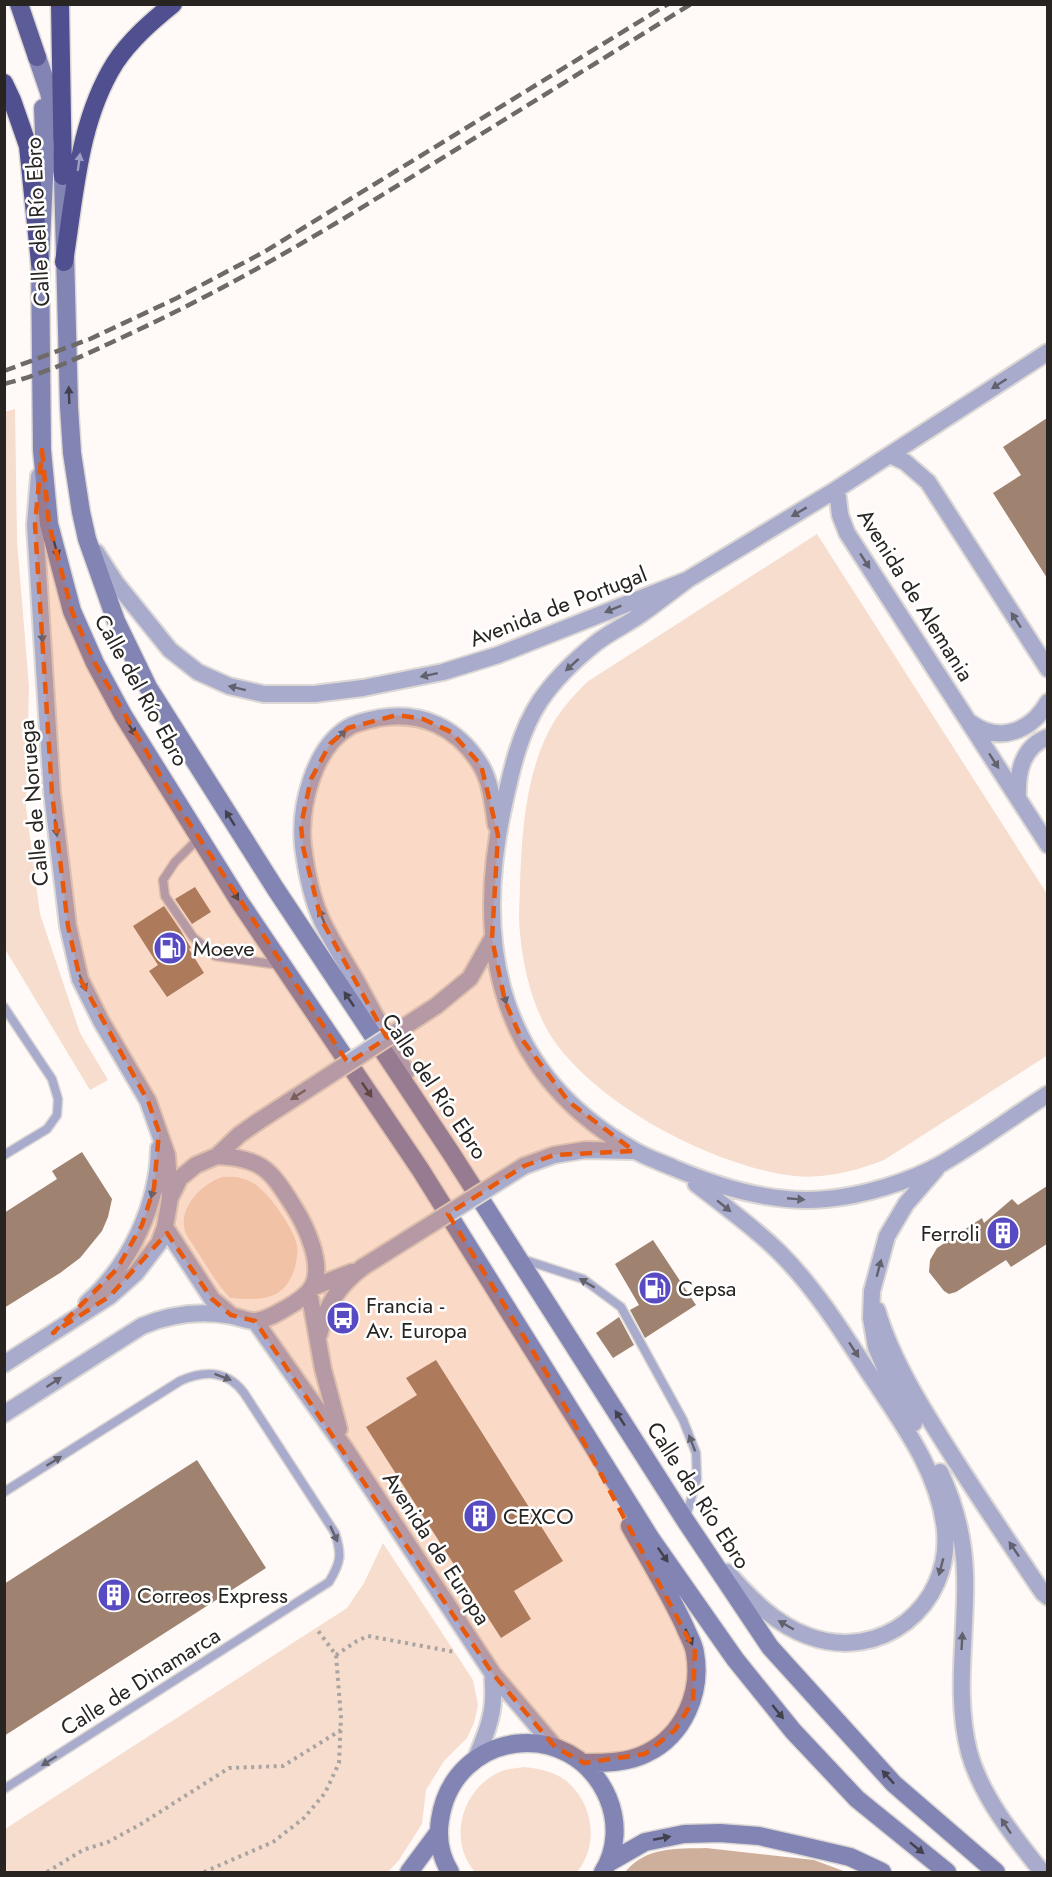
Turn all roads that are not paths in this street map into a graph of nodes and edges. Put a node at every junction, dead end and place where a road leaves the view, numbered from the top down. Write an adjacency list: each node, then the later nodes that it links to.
1 (19, 4): 4 (highway)
2 (60, 4): 6 (highway)
3 (173, 4): 8 (highway, one-way to 3)
4 (37, 57): 6 (main road, Calle del Río Ebro); 7 (main road, Calle del Río Ebro)
5 (4, 83): 7 (highway)
6 (63, 176): 8 (main road, Calle del Río Ebro)
7 (40, 262): 10 (main road, Calle del Río Ebro)
8 (64, 262): 13 (main road, Calle del Río Ebro, one-way to 8)
9 (1047, 352): 11 (street, Avenida de Portugal, one-way to 11)
10 (42, 450): 21 (main road, Calle del Río Ebro, one-way to 21); 27 (street, Calle de Noruega, one-way to 27)
11 (890, 454): 12 (street, Avenida de Portugal); 15 (street, one-way to 11)
12 (837, 489): 14 (street, Avenida de Portugal, one-way to 14); 17 (street, Avenida de Alemania, one-way to 17)
13 (87, 539): 14 (street, Avenida de Portugal, one-way to 13); 29 (main road, Calle del Río Ebro, one-way to 13)
14 (687, 580): 20 (street, one-way to 20)
15 (1047, 669)
16 (1047, 702): 17 (street)
17 (968, 720): 19 (street, Avenida de Alemania, one-way to 19)
18 (1047, 737): 19 (street)
19 (1018, 798): 22 (street, Avenida de Alemania)
20 (498, 835): 23 (street); 29 (street, one-way to 20)
21 (199, 838): 24 (main road, Calle del Río Ebro, one-way to 24); 24 (lane)
22 (1047, 845)
23 (492, 939): 28 (street, one-way to 28); 31 (street, one-way to 31, bridge)
24 (282, 965): 45 (main road, Calle del Río Ebro, one-way to 45)
25 (4, 1007): 30 (lane)
26 (1047, 1094): 32 (street)
27 (159, 1132): 34 (street, Calle de Noruega); 42 (street, Calle de Noruega, one-way to 42)
28 (634, 1151): 33 (street); 37 (street, bridge)
29 (451, 1153): 36 (main road, Calle del Río Ebro)
30 (4, 1155)
31 (217, 1156): 34 (street); 38 (street)
32 (939, 1165): 33 (street, one-way to 32); 39 (street, one-way to 32)
33 (678, 1170): 49 (street, one-way to 49)
34 (170, 1198): 35 (street)
35 (165, 1227): 40 (street); 42 (street)
36 (519, 1257): 49 (main road, Calle del Río Ebro, one-way to 36); 49 (lane, one-way to 36)
37 (363, 1267): 38 (street); 43 (street)
38 (310, 1289): 41 (street); 43 (street, Avenida de Europa)
39 (872, 1291): 50 (street, one-way to 39); 63 (street, one-way to 39)
40 (231, 1315): 41 (street); 46 (street, one-way to 40)
41 (255, 1321): 47 (street, Avenida de Europa)
42 (53, 1333): 44 (street)
43 (318, 1340): 47 (street, Avenida de Europa)
44 (4, 1364)
45 (552, 1382): 54 (main road, one-way to 54); 61 (main road, Calle del Río Ebro, one-way to 61)
46 (4, 1414)
47 (344, 1447): 51 (street, Avenida de Europa)
48 (4, 1492): 55 (lane, Calle de Dinamarca, one-way to 55)
49 (685, 1520): 62 (main road, Calle del Río Ebro, one-way to 49)
50 (1047, 1597)
51 (493, 1674): 52 (street, Avenida de Europa); 53 (street)
52 (555, 1747): 53 (main road); 54 (main road)
53 (476, 1758): 56 (main road)
54 (584, 1763): 57 (main road)
55 (4, 1789)
56 (438, 1833): 58 (main road); 59 (main road)
57 (606, 1867): 60 (main road, one-way to 60)
58 (409, 1872)
59 (450, 1872)
60 (882, 1872)
61 (947, 1872)
62 (996, 1872)
63 (1042, 1872)

